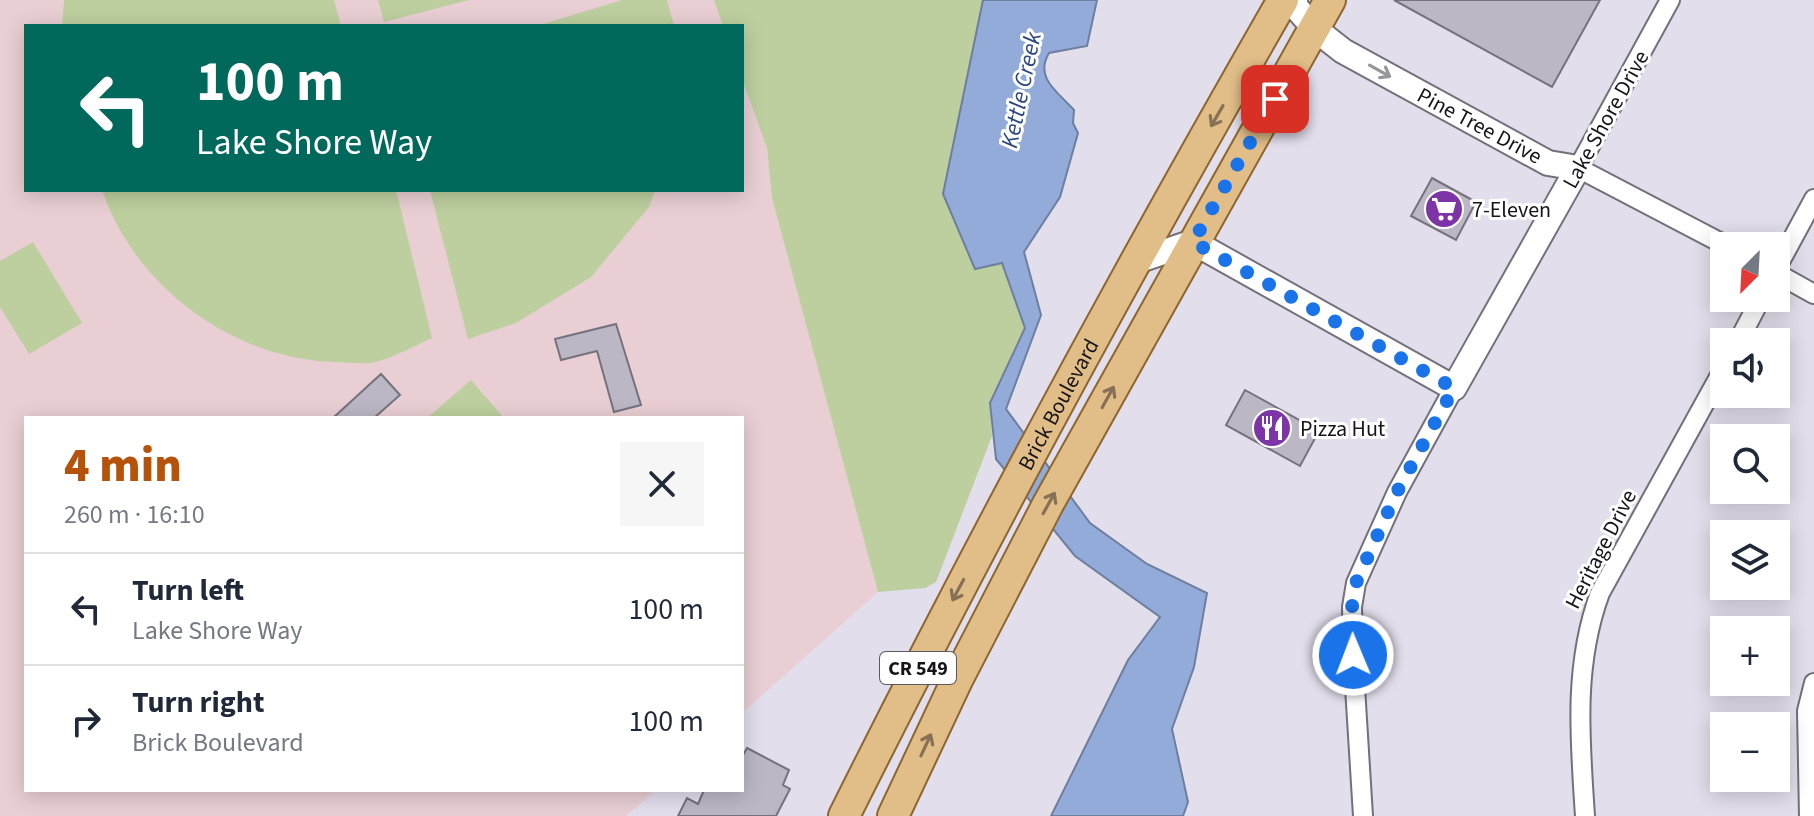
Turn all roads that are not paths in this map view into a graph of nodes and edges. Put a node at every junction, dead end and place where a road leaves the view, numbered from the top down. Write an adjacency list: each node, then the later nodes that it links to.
1 (1283, 0): 11 (main road, Brick Boulevard / CR 549, one-way to 11)
2 (1295, 0): 5 (street, Pine Tree Drive)
3 (1330, 0): 5 (main road, Brick Boulevard / CR 549)
4 (1670, 0): 6 (street, Lake Shore Drive)
5 (1315, 29): 6 (street, Pine Tree Drive, one-way to 6); 9 (main road, Brick Boulevard / CR 549)
6 (1578, 168): 8 (street, Pine Tree Drive); 14 (street, Lake Shore Drive)
7 (1814, 199): 10 (street)
8 (1710, 237)
9 (1193, 242): 11 (street); 14 (street); 18 (main road, Brick Boulevard / CR 549, one-way to 9)
10 (1790, 244)
11 (1134, 262): 17 (main road, Brick Boulevard / CR 549, one-way to 17)
12 (1790, 279): 13 (street)
13 (1814, 294)
14 (1454, 388): 19 (street, Lake Shore Drive)
15 (1710, 393): 20 (street, Heritage Drive)
16 (1814, 683): 21 (street)
17 (844, 816)
18 (893, 816)
19 (1363, 816)
20 (1585, 816)
21 (1809, 816)

